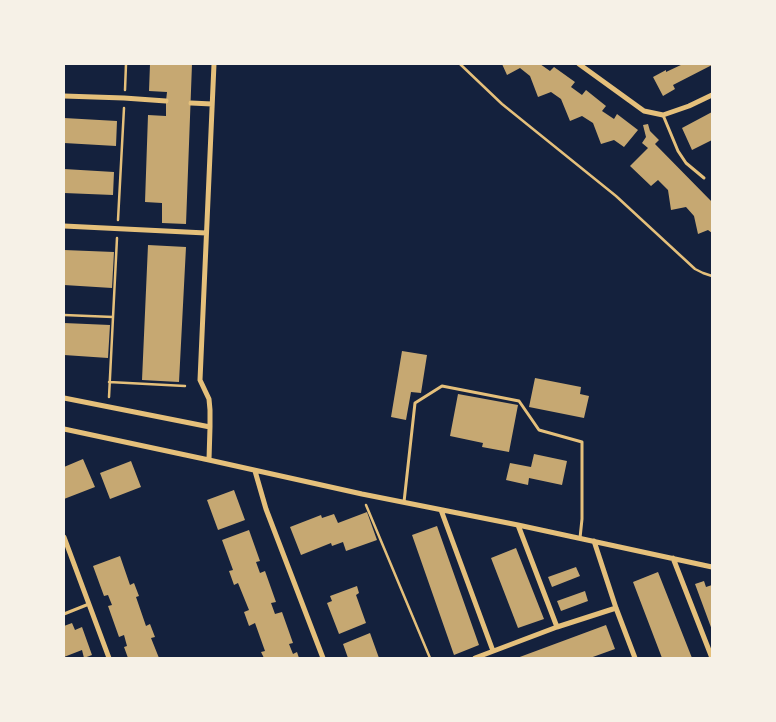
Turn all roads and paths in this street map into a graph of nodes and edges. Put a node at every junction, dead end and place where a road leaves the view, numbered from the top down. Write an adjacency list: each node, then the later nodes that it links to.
1 (214, 64): 8 (street)
2 (460, 64): 13 (path)
3 (579, 64): 9 (street)
4 (712, 95): 9 (street)
5 (64, 96): 6 (street)
6 (166, 101)
7 (191, 103): 8 (street)
8 (212, 104): 12 (street)
9 (663, 115): 10 (lane)
10 (704, 178)
11 (64, 226): 12 (street)
12 (206, 233): 19 (street)
13 (712, 276)
14 (64, 315): 15 (path)
15 (113, 317)
16 (109, 382): 17 (path)
17 (186, 386)
18 (64, 398): 19 (street)
19 (210, 427): 21 (street)
20 (64, 429): 21 (street)
21 (209, 460): 22 (street)
22 (255, 470): 24 (street); 38 (street)
23 (365, 501): 39 (path)
24 (404, 502): 25 (street); 28 (lane)
25 (441, 510): 26 (street); 36 (street)
26 (518, 525): 28 (street); 35 (street)
27 (64, 537): 32 (street)
28 (580, 538): 29 (street)
29 (594, 541): 30 (street); 33 (street)
30 (674, 558): 31 (street); 42 (street)
31 (712, 567)
32 (89, 604): 34 (lane); 37 (street)
33 (616, 608): 35 (street); 41 (street)
34 (64, 614)
35 (557, 628): 36 (street)
36 (494, 651): 40 (street)
37 (109, 658)
38 (323, 658)
39 (430, 658)
40 (476, 658)
41 (635, 658)
42 (712, 658)

